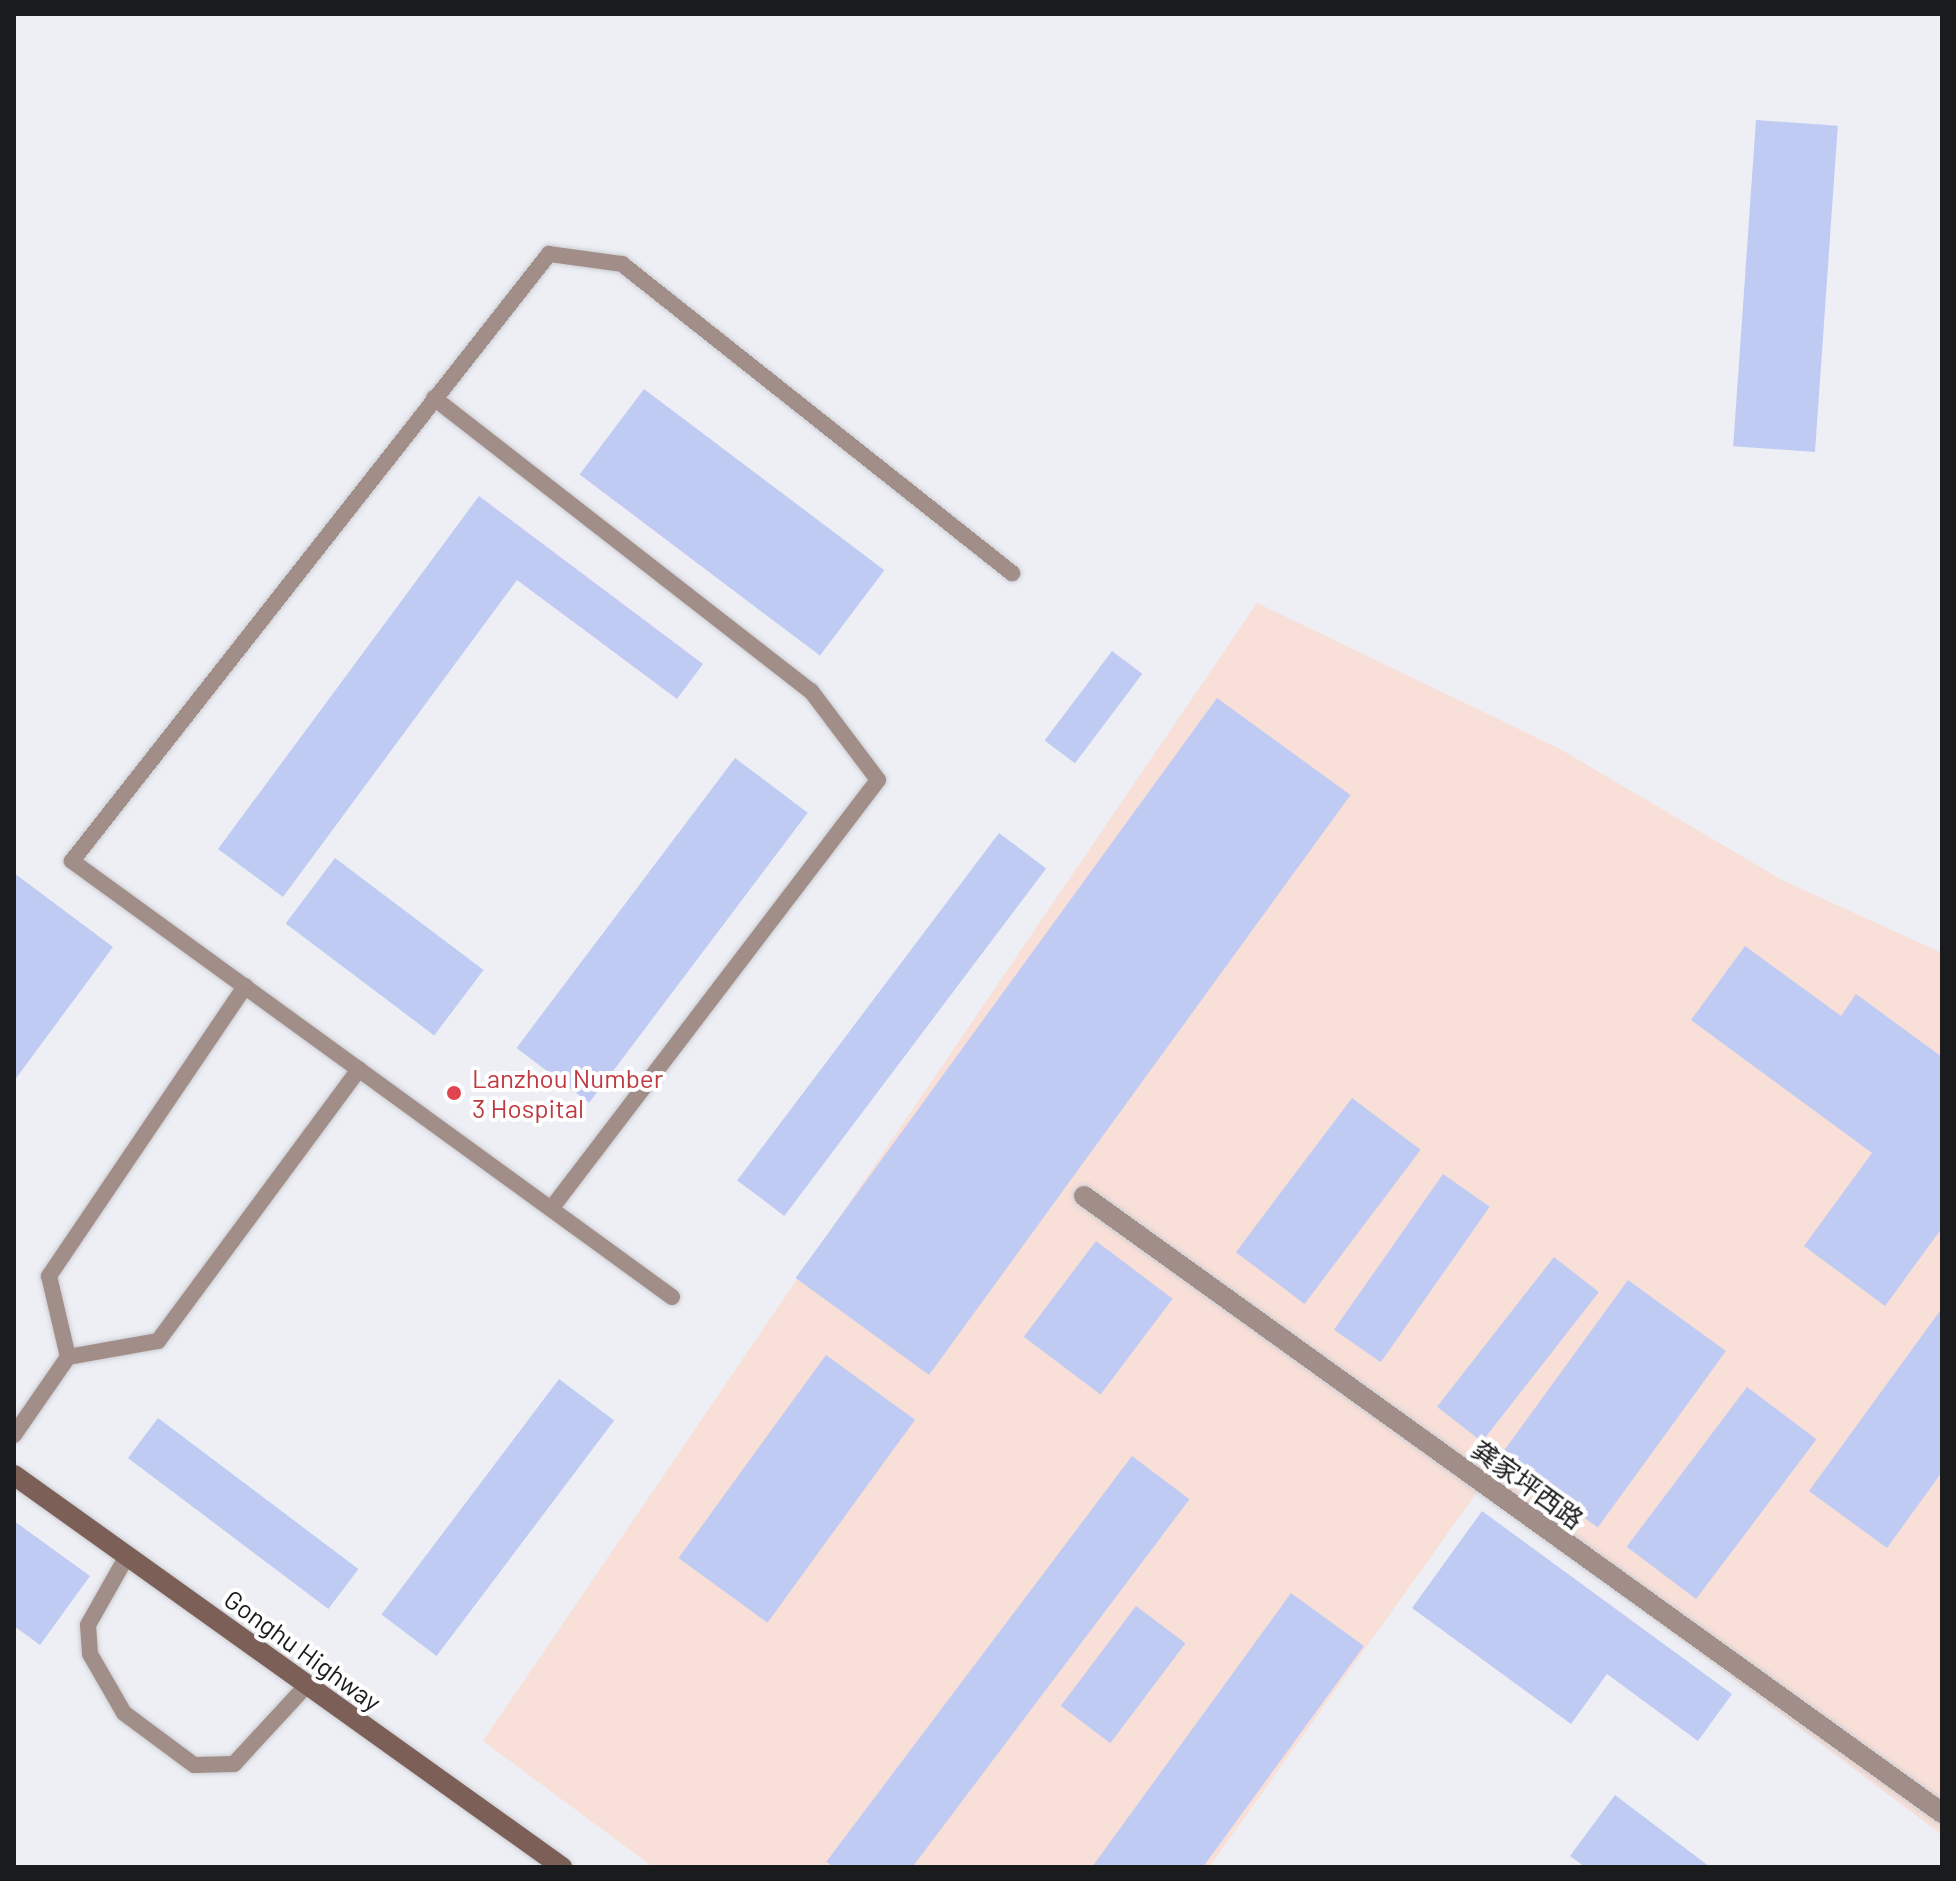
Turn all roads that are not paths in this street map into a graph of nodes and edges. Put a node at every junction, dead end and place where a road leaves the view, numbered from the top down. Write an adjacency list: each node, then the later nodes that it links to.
1 (434, 398): 2 (lane); 3 (lane); 6 (lane)
2 (1012, 573)
3 (245, 986): 4 (lane); 8 (lane)
4 (359, 1069): 6 (lane); 8 (lane)
5 (1084, 1196): 13 (street, 龚家坪西路)
6 (551, 1209): 7 (lane)
7 (672, 1297)
8 (68, 1357): 9 (lane)
9 (14, 1435)
10 (14, 1475): 11 (main road, Gonghu Highway)
11 (127, 1556): 12 (main road, Gonghu Highway); 12 (lane)
12 (307, 1685): 14 (main road, Gonghu Highway)
13 (1942, 1813)
14 (554, 1865)

